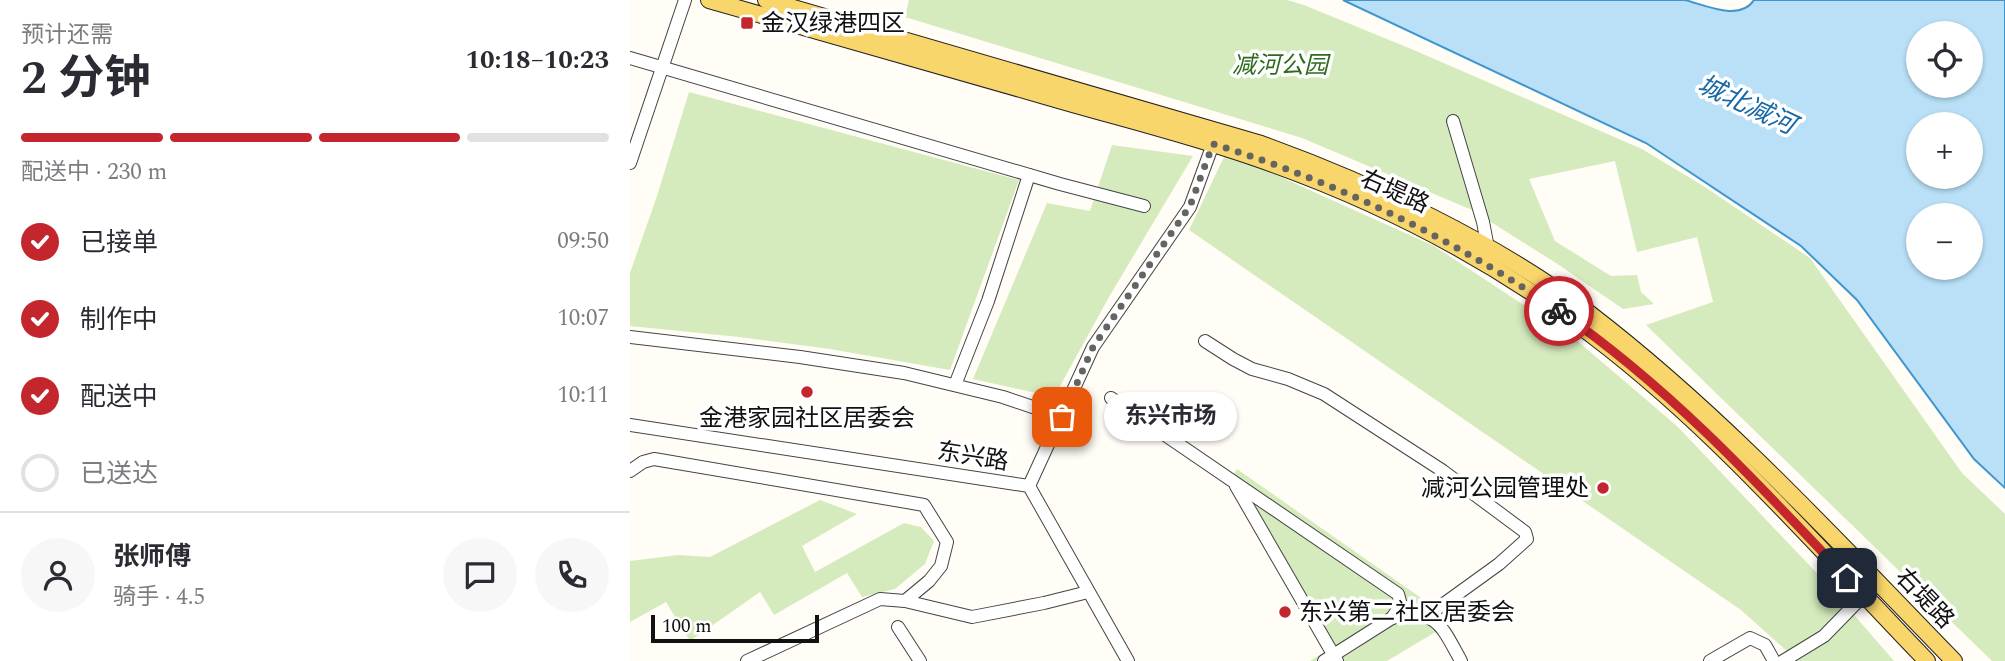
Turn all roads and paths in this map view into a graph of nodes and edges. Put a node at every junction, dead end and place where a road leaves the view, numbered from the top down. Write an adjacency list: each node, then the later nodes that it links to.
1 (685, 0): 5 (street)
2 (709, 0): 7 (main road, 右堤路)
3 (766, 0): 11 (main road, 右堤路)
4 (630, 58): 5 (street)
5 (663, 68): 8 (street); 9 (street)
6 (1452, 121): 11 (street)
7 (1213, 144): 16 (street); 22 (main road, 右堤路)
8 (630, 163)
9 (1029, 175): 10 (street); 14 (street)
10 (1144, 206)
11 (1488, 248): 36 (main road, 右堤路)
12 (630, 337): 14 (street)
13 (1205, 341): 24 (street)
14 (955, 385): 16 (street)
15 (1111, 398): 19 (street)
16 (1062, 417): 20 (street)
17 (630, 425): 20 (street, 东兴路)
18 (630, 471): 23 (street)
19 (1234, 482): 25 (street); 27 (street)
20 (1029, 486): 21 (street, 东兴路)
21 (1088, 592): 23 (street); 30 (street, 东兴路)
22 (1864, 596): 34 (street); 35 (main road, 右堤路)
23 (905, 601): 28 (street)
24 (1427, 616): 25 (street); 31 (street)
25 (1392, 618): 27 (street)
26 (898, 627): 29 (street)
27 (1332, 659)
28 (747, 661)
29 (920, 661)
30 (1128, 661)
31 (1461, 661)
32 (1710, 661): 33 (street)
33 (1774, 661)
34 (1783, 661)
35 (1927, 661)
36 (1954, 661)

